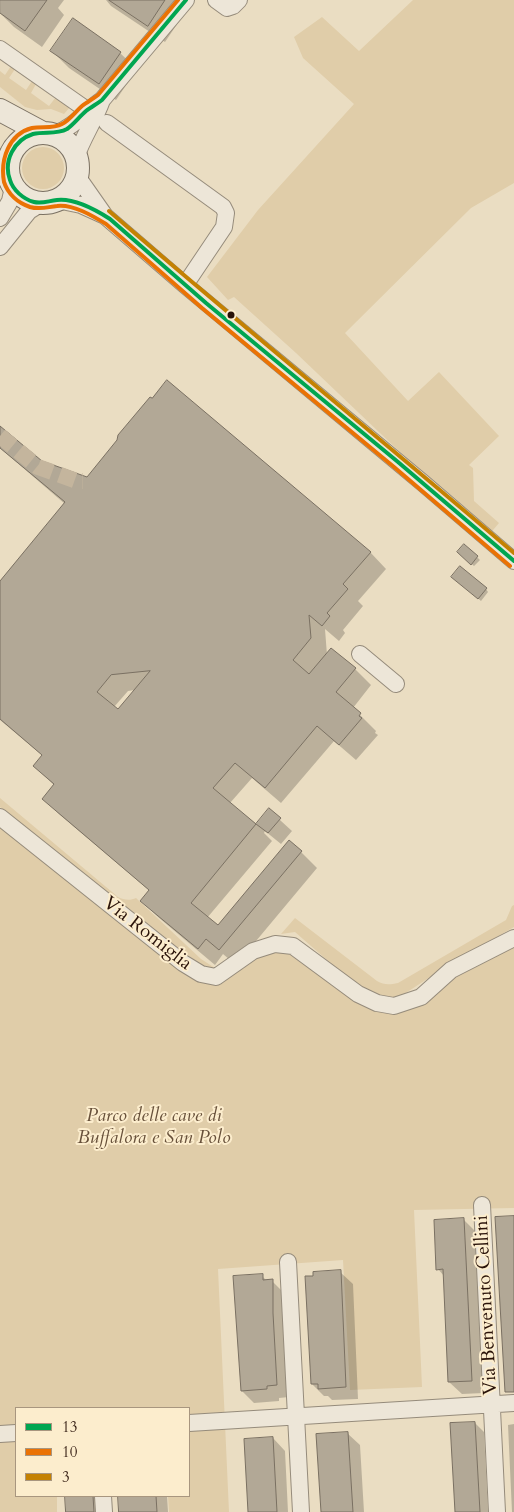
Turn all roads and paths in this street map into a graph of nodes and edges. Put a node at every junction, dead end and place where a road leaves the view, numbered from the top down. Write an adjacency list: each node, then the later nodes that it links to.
1 (186, 0): 5 (street)
2 (216, 0): 3 (street)
3 (239, 0)
4 (0, 49): 7 (street)
5 (102, 100): 7 (street); 12 (street)
6 (0, 110): 9 (street)
7 (87, 110): 9 (street)
8 (107, 123): 18 (street)
9 (48, 133): 11 (street); 12 (street)
10 (0, 136): 11 (street)
11 (8, 160): 13 (street)
12 (77, 167): 14 (street); 15 (street)
13 (13, 187): 14 (street); 16 (street)
14 (50, 201): 15 (street); 17 (street)
15 (105, 216): 18 (street)
16 (0, 218)
17 (0, 247)
18 (184, 285): 19 (street)
19 (514, 561)
20 (360, 654): 21 (street)
21 (396, 684)
22 (0, 817): 23 (street, Via Romiglia)
23 (514, 938)
24 (482, 1206): 27 (street, Via Benvenuto Cellini)
25 (288, 1262): 28 (street)
26 (514, 1403): 27 (street, Via Benvenuto Cellini)
27 (491, 1404): 28 (street, Via Benvenuto Cellini); 35 (street)
28 (295, 1416): 29 (street, Via Benvenuto Cellini); 34 (street)
29 (190, 1423)
30 (15, 1433): 31 (street)
31 (0, 1434)
32 (103, 1497): 33 (street)
33 (104, 1512)
34 (301, 1512)
35 (497, 1512)

